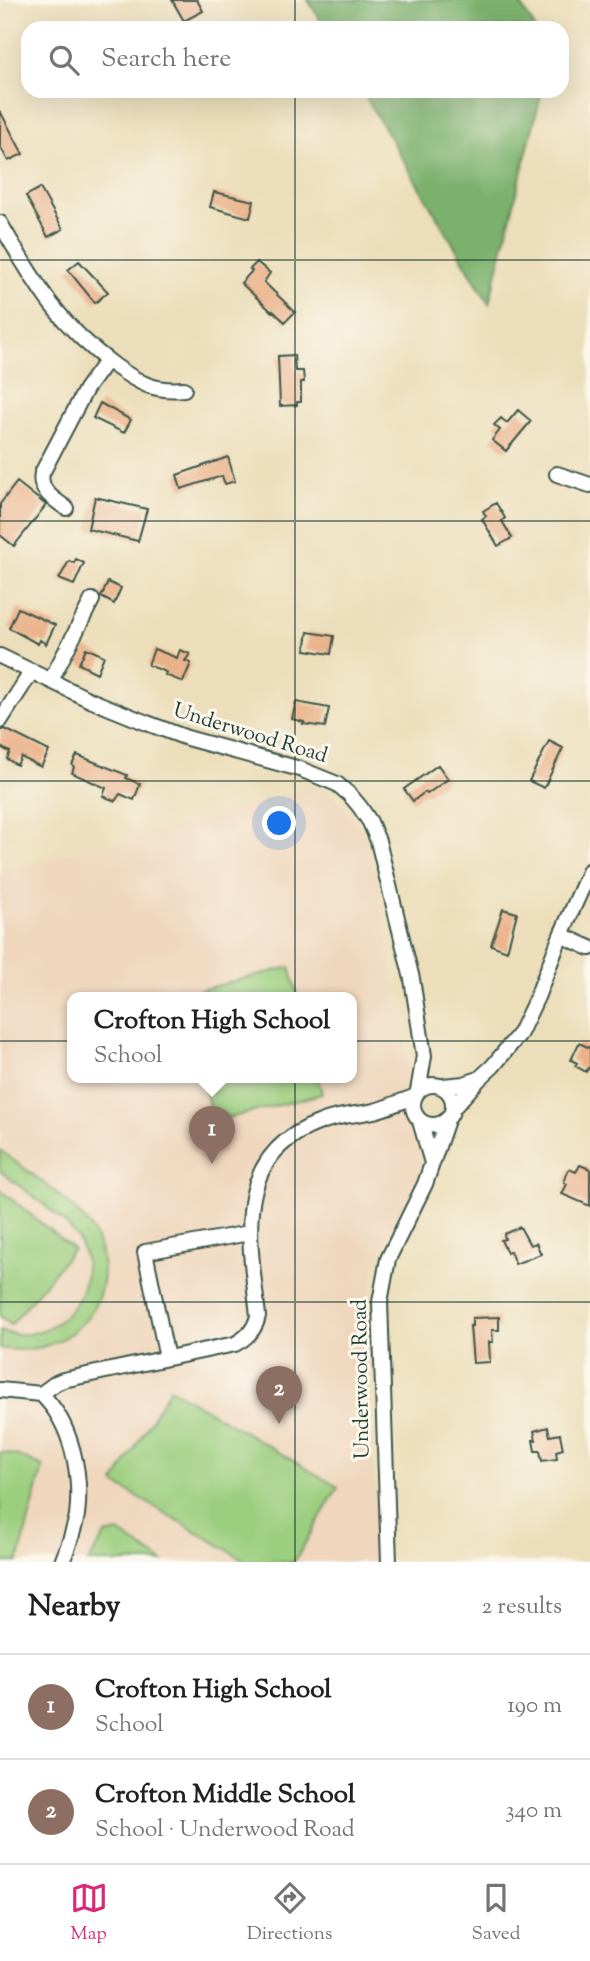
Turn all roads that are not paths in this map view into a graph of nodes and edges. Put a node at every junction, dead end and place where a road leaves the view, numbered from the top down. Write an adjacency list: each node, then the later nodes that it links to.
1 (0, 223): 2 (street)
2 (107, 360): 3 (street); 6 (street)
3 (184, 389)
4 (557, 474): 5 (street)
5 (590, 485)
6 (66, 508)
7 (92, 600): 10 (street)
8 (0, 656): 9 (street, Underwood Road)
9 (32, 671): 10 (street, Underwood Road); 11 (street)
10 (51, 680): 15 (street, Underwood Road)
11 (0, 720)
12 (590, 870): 13 (street)
13 (561, 935): 14 (street); 16 (street)
14 (590, 948)
15 (424, 1056): 17 (street, Underwood Road); 18 (street, Underwood Road)
16 (479, 1079): 17 (street); 20 (street)
17 (442, 1086): 18 (street); 20 (street)
18 (416, 1094): 19 (street); 21 (street)
19 (374, 1111): 21 (street); 23 (street)
20 (450, 1114): 21 (street); 22 (street, Underwood Road)
21 (418, 1118): 22 (street)
22 (432, 1164): 28 (street, Underwood Road)
23 (249, 1233): 24 (street); 24 (street)
24 (167, 1358): 26 (street)
25 (0, 1390): 26 (street)
26 (41, 1394): 27 (street)
27 (62, 1562)
28 (389, 1562)

